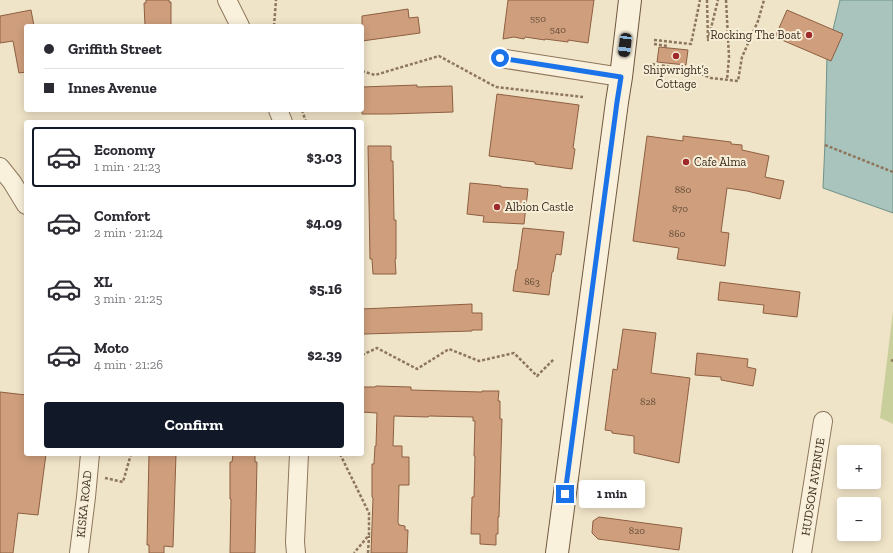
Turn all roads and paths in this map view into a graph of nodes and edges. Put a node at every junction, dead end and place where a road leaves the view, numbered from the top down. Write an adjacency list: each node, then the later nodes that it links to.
1 (227, 0): 9 (street)
2 (276, 0): 10 (path)
3 (630, 0): 17 (main road)
4 (700, 0): 11 (path)
5 (707, 0): 6 (path)
6 (718, 0)
7 (726, 0): 18 (path)
8 (764, 0): 18 (path)
9 (239, 24)
10 (274, 24)
11 (654, 40)
12 (654, 44): 13 (path)
13 (666, 48)
14 (500, 58): 17 (street)
15 (652, 64): 18 (path)
16 (364, 72): 19 (path)
17 (621, 77): 37 (main road)
18 (727, 80)
19 (583, 97)
20 (825, 145): 22 (path)
21 (0, 167): 23 (street)
22 (893, 172)
23 (24, 202)
24 (364, 354): 25 (path)
25 (554, 359)
26 (824, 421): 38 (street, HUDSON AVENUE)
27 (90, 456): 31 (street, KISKA ROAD)
28 (130, 456): 31 (path)
29 (299, 456): 34 (street)
30 (341, 456): 32 (path)
31 (87, 474): 33 (street, KISKA ROAD)
32 (369, 535): 35 (path); 36 (path)
33 (79, 553)
34 (296, 553)
35 (354, 553)
36 (368, 553)
37 (557, 553)
38 (802, 553)

